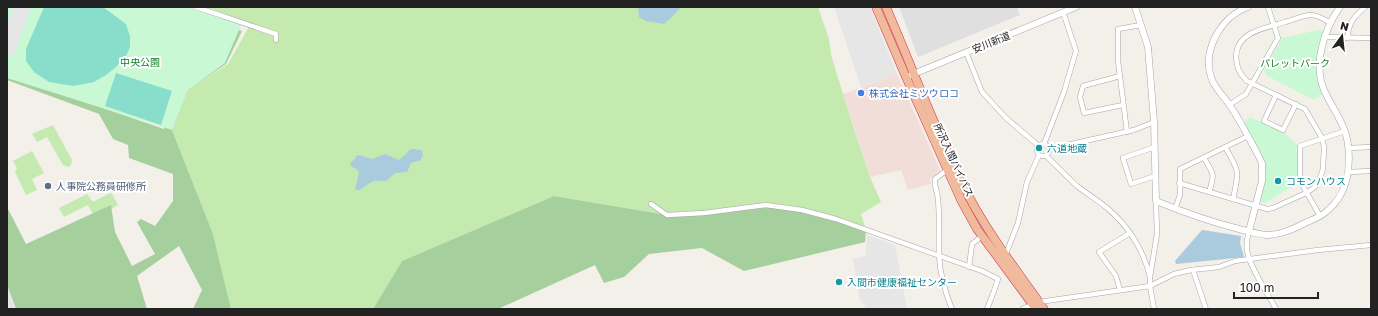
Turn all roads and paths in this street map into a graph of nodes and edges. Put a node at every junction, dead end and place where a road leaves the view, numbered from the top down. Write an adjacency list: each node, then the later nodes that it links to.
1 (196, 7): 17 (street)
2 (876, 7): 21 (highway, 所沢入間バイパス)
3 (1076, 7): 10 (street, 安川新道)
4 (1135, 7): 12 (street)
5 (1248, 7): 26 (street)
6 (1268, 7): 13 (street)
7 (1340, 7): 11 (street)
8 (1365, 7): 15 (street)
9 (889, 8): 19 (highway, 所沢入間バイパス)
10 (1063, 12): 18 (street, 安川新道); 32 (street)
11 (1331, 23): 13 (street); 14 (street)
12 (1141, 25): 20 (street); 27 (street)
13 (1274, 26): 22 (street); 22 (street)
14 (1325, 37): 15 (street); 28 (street)
15 (1346, 38): 16 (street)
16 (1371, 38)
17 (276, 40)
18 (966, 52): 19 (street, 安川新道); 32 (street)
19 (914, 73): 21 (street, 安川新道); 59 (highway, 所沢入間バイパス)
20 (1120, 76): 25 (street); 25 (street)
21 (906, 77): 41 (highway, 所沢入間バイパス)
22 (1252, 84): 23 (street); 26 (street)
23 (1276, 95): 24 (street); 24 (street)
24 (1296, 104): 31 (street)
25 (1123, 105): 29 (street)
26 (1229, 105): 30 (street)
27 (1154, 122): 29 (street); 33 (street)
28 (1345, 131): 31 (street); 36 (street)
29 (1127, 132): 37 (street)
30 (1248, 136): 35 (street); 51 (street)
31 (1322, 138): 47 (street); 47 (street)
32 (1041, 145): 37 (street); 38 (street)
33 (1155, 147): 44 (street); 44 (street)
34 (1371, 147): 36 (street)
35 (1225, 148): 40 (street); 48 (street)
36 (1349, 148): 43 (street)
37 (1049, 149): 39 (street)
38 (1039, 155): 39 (street); 59 (street)
39 (1046, 156): 55 (street)
40 (1204, 158): 45 (street); 46 (street)
41 (947, 170): 56 (highway, 所沢入間バイパス); 58 (street)
42 (1371, 171): 43 (street)
43 (1348, 172): 53 (street)
44 (1155, 176): 49 (street)
45 (1179, 183): 46 (street); 52 (street)
46 (1209, 192): 48 (street)
47 (1306, 193): 51 (street); 53 (street)
48 (1233, 199): 51 (street)
49 (1156, 201): 52 (street); 63 (street)
50 (652, 204): 58 (street)
51 (1255, 206): 54 (street)
52 (1175, 209): 54 (street)
53 (1320, 216): 54 (street)
54 (1249, 231): 60 (street)
55 (1130, 233): 63 (street); 65 (street)
56 (982, 236): 61 (street); 66 (highway, 所沢入間バイパス)
57 (1371, 245): 60 (street)
58 (939, 256): 61 (street); 67 (street)
59 (1005, 256): 66 (highway, 所沢入間バイパス)
60 (1249, 259): 62 (street); 72 (street)
61 (970, 267): 68 (street)
62 (1193, 270): 64 (street); 71 (street)
63 (1150, 277): 64 (street)
64 (1150, 286): 65 (street); 70 (street)
65 (1120, 290): 66 (street)
66 (1038, 306): 69 (street)
67 (952, 309)
68 (987, 309)
69 (1024, 309)
70 (1154, 309)
71 (1206, 309)
72 (1276, 309)

